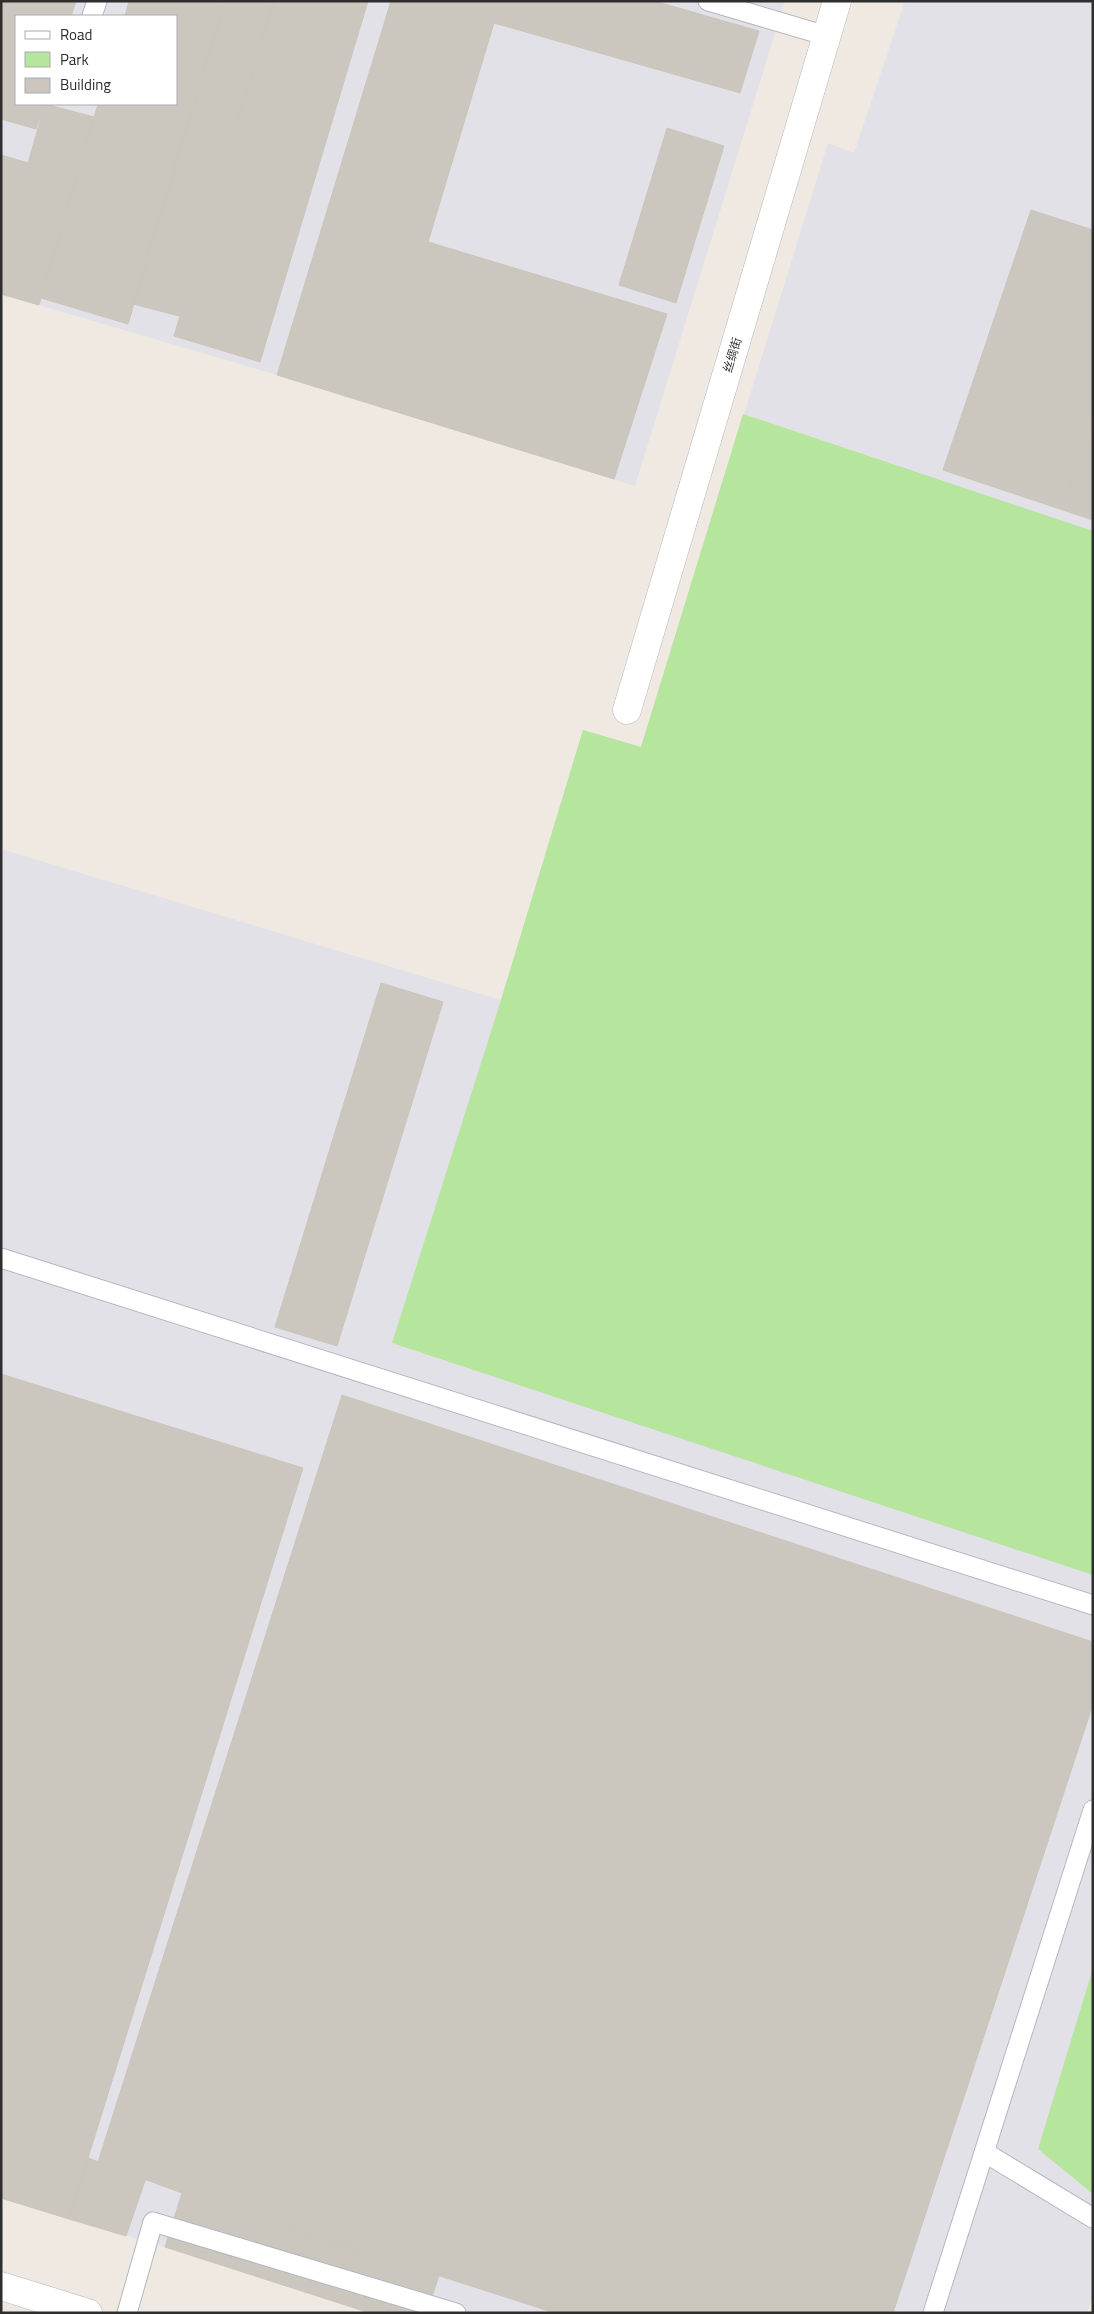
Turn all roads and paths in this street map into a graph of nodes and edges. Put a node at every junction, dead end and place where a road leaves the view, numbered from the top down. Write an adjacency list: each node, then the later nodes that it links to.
1 (97, 1): 4 (lane)
2 (708, 1): 5 (lane)
3 (837, 1): 5 (street, 丝绸街)
4 (92, 15)
5 (827, 36): 6 (street, 丝绸街)
6 (627, 710)
7 (1, 1258): 8 (lane)
8 (1093, 1605)
9 (1093, 1810): 10 (lane)
10 (984, 2152): 11 (lane); 16 (lane)
11 (1093, 2218)
12 (1, 2286): 13 (street)
13 (88, 2313)
14 (127, 2313): 15 (lane)
15 (456, 2313)
16 (933, 2313)

